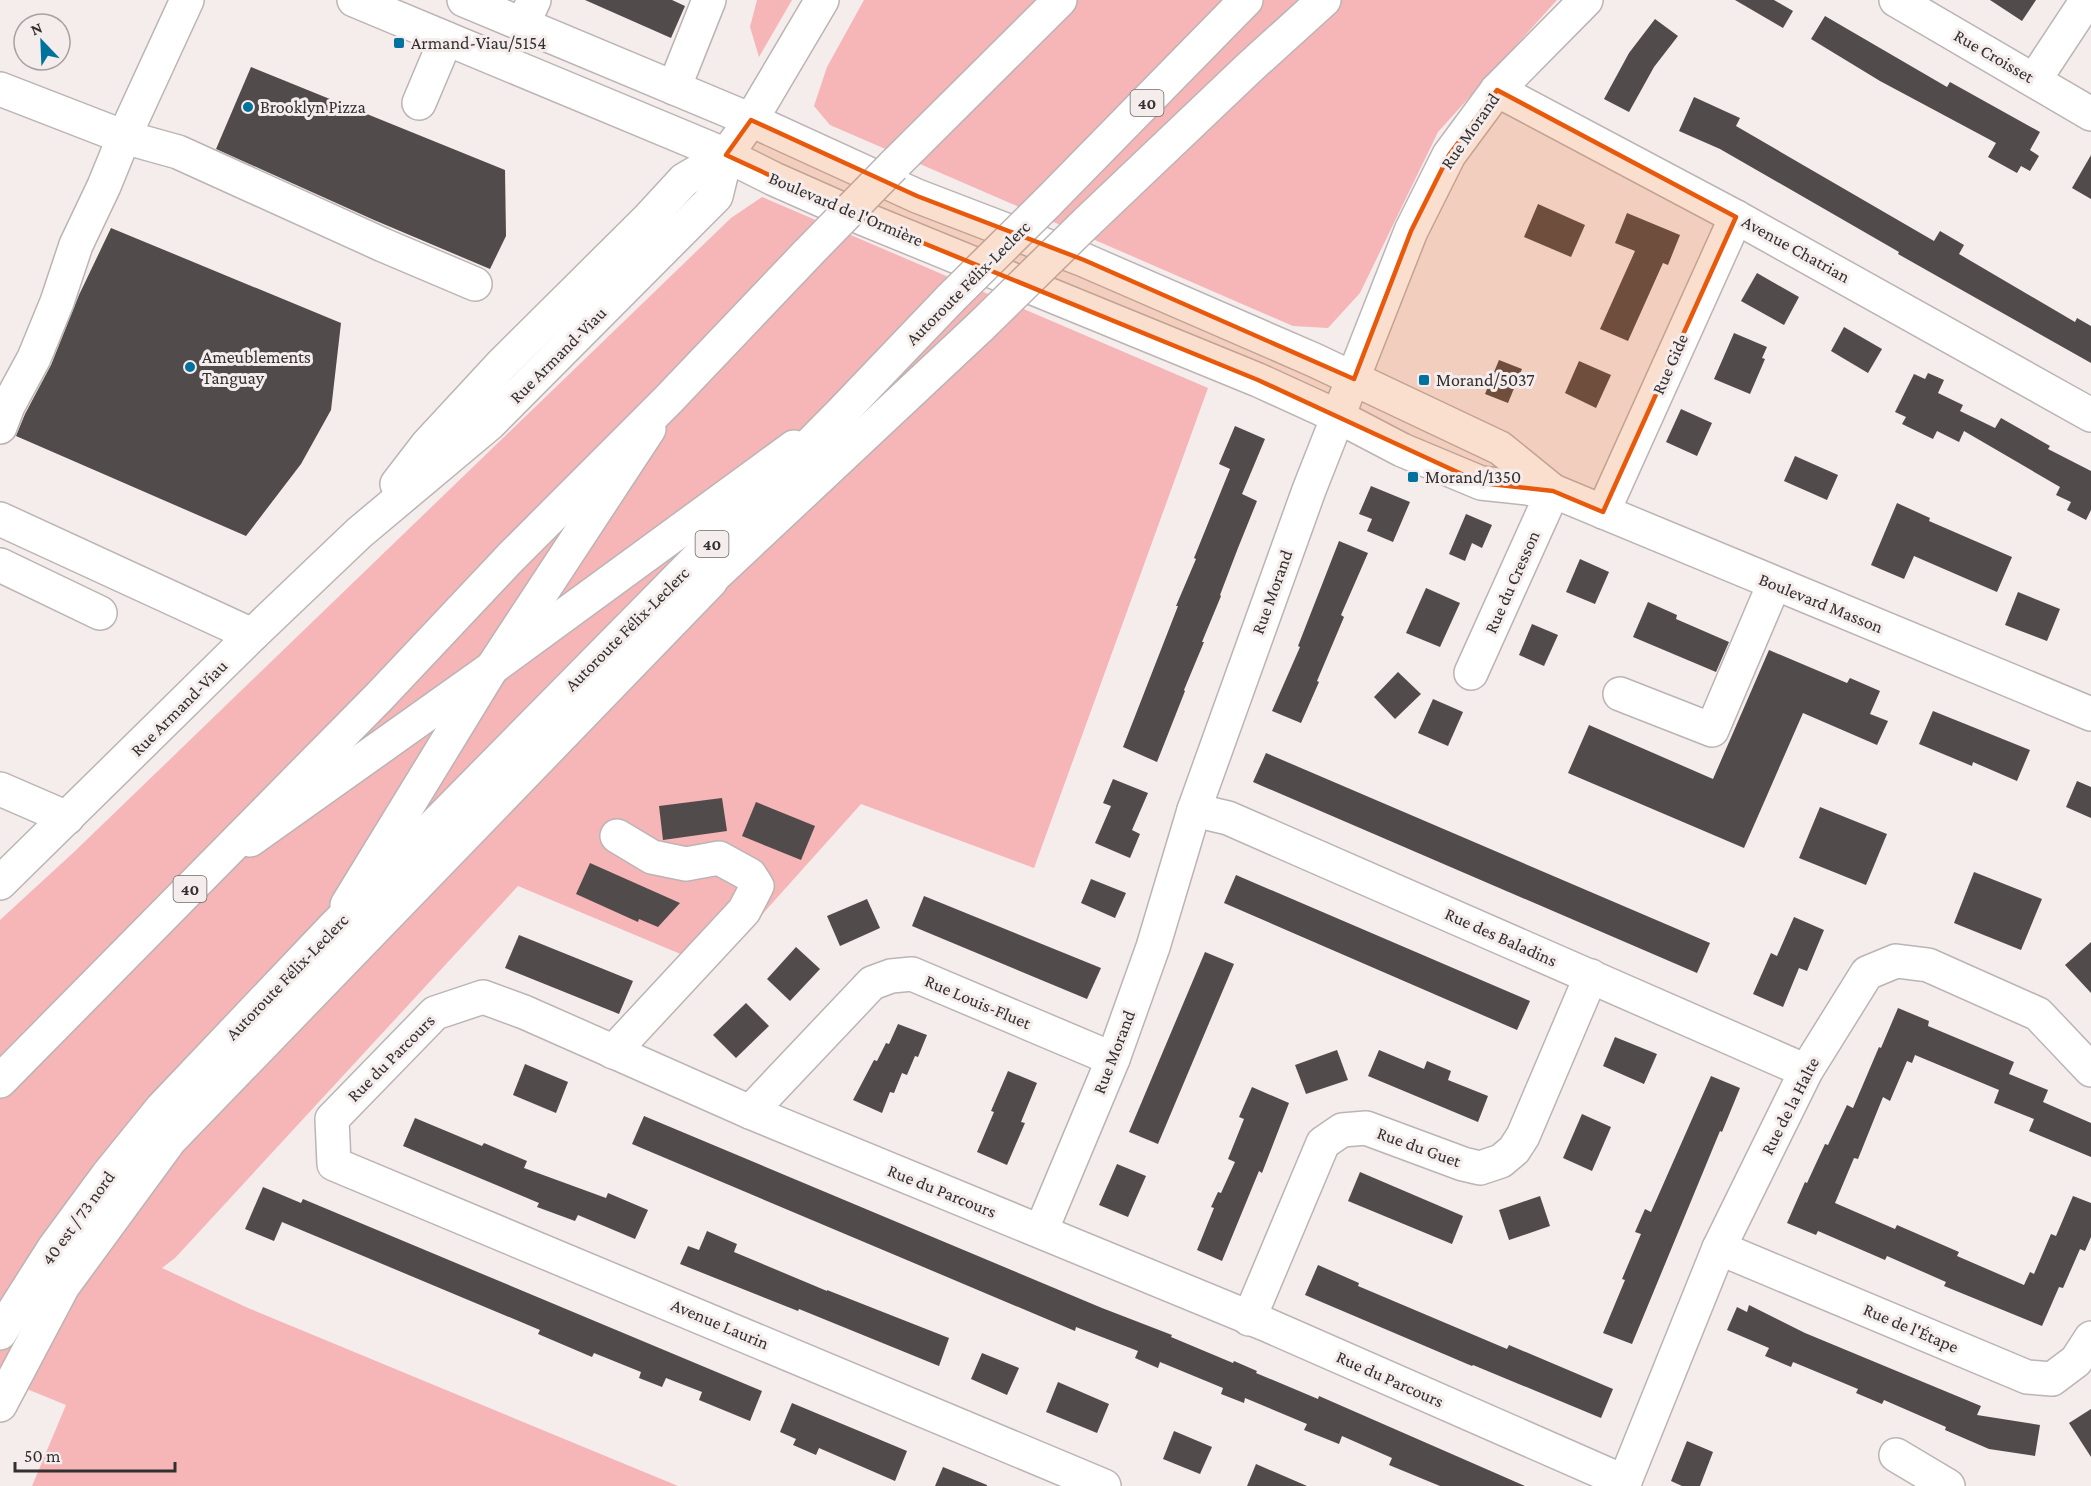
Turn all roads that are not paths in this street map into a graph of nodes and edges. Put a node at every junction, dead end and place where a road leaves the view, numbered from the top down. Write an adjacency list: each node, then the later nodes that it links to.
1 (354, 0): 14 (main road, Boulevard de l'Ormière)
2 (464, 0): 13 (main road)
3 (710, 0): 16 (main road)
4 (822, 0): 21 (main road, Rue Armand-Viau)
5 (1029, 0): 24 (main road)
6 (1060, 0): 24 (main road, 40)
7 (1246, 0): 29 (main road, Autoroute Félix-Leclerc / 40, bridge)
8 (1324, 0): 37 (main road, bridge)
9 (1586, 0): 18 (main road, Rue Morand)
10 (1896, 0): 15 (main road, Rue Croisset)
11 (2086, 0): 15 (main road)
12 (177, 3): 22 (main road)
13 (517, 10): 16 (main road)
14 (446, 39): 19 (main road); 23 (main road, Boulevard de l'Ormière)
15 (2035, 79): 20 (main road, Rue Croisset)
16 (674, 88): 21 (main road)
17 (0, 89): 22 (main road)
18 (1497, 90): 25 (main road, Avenue Chatrian); 27 (main road, Rue Morand)
19 (419, 103)
20 (2091, 114)
21 (750, 120): 23 (main road, Rue Armand-Viau); 27 (main road)
22 (124, 138): 26 (main road); 32 (main road)
23 (726, 155): 31 (main road, Boulevard de l'Ormière); 40 (main road, Rue Armand-Viau)
24 (893, 166): 28 (main road, 40, bridge)
25 (1736, 217): 30 (main road, Avenue Chatrian); 34 (main road, Rue Gide)
26 (475, 284)
27 (1354, 379): 31 (main road, Rue Morand); 33 (main road, Boulevard Masson)
28 (668, 400): 41 (main road); 50 (main road, 40)
29 (842, 412): 41 (main road); 45 (main road, Autoroute Félix-Leclerc / 40)
30 (2091, 415)
31 (1338, 417): 33 (main road, Boulevard Masson); 47 (main road, Rue Morand)
32 (0, 427)
33 (1553, 491): 34 (main road, Boulevard Masson); 42 (main road, Rue du Cresson)
34 (1604, 512): 38 (main road, Boulevard Masson)
35 (0, 519): 40 (main road)
36 (0, 565): 39 (main road)
37 (711, 581): 45 (main road); 68 (main road)
38 (1774, 584): 43 (main road); 44 (main road, Boulevard Masson)
39 (100, 613)
40 (252, 635): 48 (main road, Rue Armand-Viau)
41 (492, 668): 50 (main road); 52 (main road)
42 (1471, 673)
43 (1620, 694)
44 (2091, 714)
45 (470, 787): 52 (main road, Autoroute Félix-Leclerc / 40)
46 (0, 789): 48 (main road)
47 (1194, 810): 53 (main road, Rue des Baladins); 55 (main road, Rue Morand)
48 (67, 818): 51 (main road, Rue Armand-Viau)
49 (617, 836): 54 (main road)
50 (209, 869): 58 (main road, 40)
51 (0, 883)
52 (332, 929): 59 (main road, Autoroute Félix-Leclerc / 40)
53 (1591, 976): 57 (main road, Rue des Baladins); 64 (main road, Rue du Guet)
54 (613, 1052): 60 (main road, Rue du Parcours); 61 (main road, Rue du Parcours)
55 (1113, 1059): 60 (main road, Rue Louis-Fluet); 62 (main road, Rue Morand)
56 (2091, 1070): 57 (main road, Rue de la Halte)
57 (1806, 1071): 63 (main road, Rue de la Halte)
58 (0, 1081)
59 (162, 1108): 65 (main road, 40 est / 73 nord / 40); 67 (main road)
60 (750, 1112): 62 (main road, Rue du Parcours)
61 (334, 1164): 71 (main road, Avenue Laurin)
62 (1041, 1231): 64 (main road, Rue du Parcours)
63 (1719, 1248): 66 (main road, Rue de l'Étape); 70 (main road, Rue de la Halte)
64 (1249, 1319): 70 (main road, Rue du Parcours)
65 (0, 1333)
66 (2091, 1338)
67 (0, 1375)
68 (0, 1405)
69 (1896, 1455): 72 (main road)
70 (1624, 1484)
71 (1104, 1486)
72 (1948, 1486)

